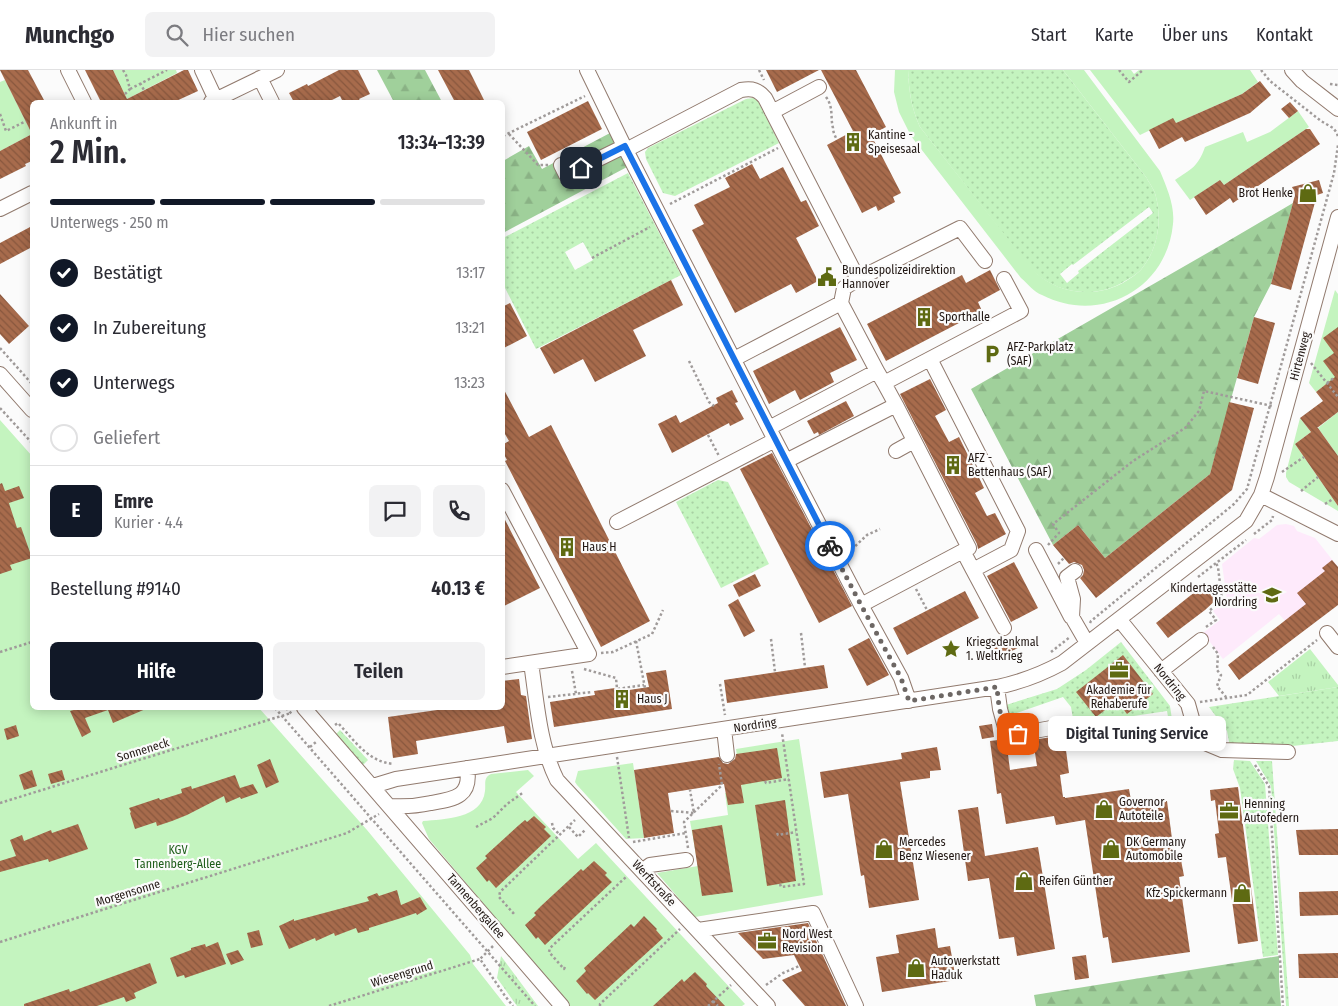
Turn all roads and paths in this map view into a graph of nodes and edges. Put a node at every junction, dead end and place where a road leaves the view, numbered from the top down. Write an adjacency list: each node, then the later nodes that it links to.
1 (68, 70): 18 (street)
2 (123, 70): 14 (path)
3 (167, 70): 12 (path)
4 (202, 70): 19 (street)
5 (277, 70): 11 (street)
6 (587, 70): 16 (street)
7 (1119, 70): 8 (path)
8 (1143, 70)
9 (1261, 70): 29 (path)
10 (1292, 70): 22 (street)
11 (260, 78): 20 (street); 21 (street)
12 (140, 83): 14 (path); 15 (path)
13 (819, 87): 23 (street); 31 (path)
14 (130, 88): 17 (path)
15 (144, 90)
16 (597, 90): 25 (path); 34 (street)
17 (125, 94)
18 (78, 100)
19 (214, 100)
20 (216, 100)
21 (271, 100)
22 (1338, 110)
23 (772, 112): 32 (street); 34 (street)
24 (0, 114): 26 (path)
25 (543, 117): 27 (path); 28 (path)
26 (26, 121)
27 (546, 123)
28 (509, 134): 30 (path); 35 (path)
29 (1338, 134)
30 (505, 135)
31 (837, 140)
32 (788, 143): 38 (path); 42 (street)
33 (1338, 145): 58 (path)
34 (626, 148): 35 (street); 38 (street)
35 (561, 165)
36 (30, 194): 37 (street)
37 (0, 209)
38 (660, 215): 40 (path); 47 (street)
39 (1338, 217): 46 (street, Hirtenweg)
40 (592, 258)
41 (985, 262): 42 (street)
42 (858, 279): 44 (street)
43 (1004, 279): 48 (street)
44 (841, 303): 47 (street); 51 (street)
45 (0, 348): 53 (path)
46 (1302, 351): 54 (path); 73 (street, Hirtenweg)
47 (734, 359): 63 (street)
48 (930, 359): 51 (street); 84 (street)
49 (689, 361): 56 (path)
50 (0, 374): 60 (street)
51 (880, 377): 57 (street); 63 (street)
52 (1336, 377): 54 (path)
53 (30, 382)
54 (1327, 383): 55 (path)
55 (1338, 397)
56 (714, 406)
57 (896, 406): 65 (street); 68 (street)
58 (1270, 406): 61 (path); 81 (path); 92 (path)
59 (0, 408): 64 (path)
60 (30, 408)
61 (1278, 408)
62 (708, 434): 69 (path)
63 (772, 434): 68 (street); 69 (street)
64 (30, 441)
65 (914, 441): 66 (street); 80 (street)
66 (896, 451)
67 (1304, 457): 70 (path)
68 (786, 461): 82 (street)
69 (724, 466): 77 (street)
70 (1281, 473)
71 (1318, 477): 72 (path)
72 (1301, 491)
73 (1261, 495): 79 (street); 91 (street, Nordring)
74 (505, 496): 104 (street)
75 (1333, 499): 76 (path)
76 (1325, 504)
77 (617, 522)
78 (880, 528): 82 (path)
79 (1338, 534)
80 (963, 551): 84 (street); 86 (street)
81 (1037, 553): 90 (street)
82 (835, 556): 87 (street)
83 (1216, 564): 98 (path)
84 (972, 570): 93 (street)
85 (1075, 571): 90 (street)
86 (911, 579): 87 (street); 89 (path)
87 (861, 605): 118 (street)
88 (663, 610): 99 (path)
89 (927, 610)
90 (1072, 617): 94 (street)
91 (1119, 619): 101 (street, Nordring); 110 (street, Nordring)
92 (1091, 621): 94 (path); 101 (path)
93 (1004, 628)
94 (1079, 630): 101 (street); 105 (path)
95 (1327, 632): 102 (street); 116 (path)
96 (801, 633): 109 (path)
97 (771, 639): 111 (path)
98 (1205, 639): 110 (street); 116 (path)
99 (636, 641): 104 (path); 106 (path)
100 (30, 643): 103 (path)
101 (1087, 644): 113 (street, Nordring)
102 (1338, 647)
103 (0, 652)
104 (589, 654): 106 (street)
105 (1046, 656)
106 (571, 661): 107 (street); 115 (path)
107 (531, 663): 108 (street); 117 (street, Werftstraße)
108 (505, 667)
109 (805, 668)
110 (1161, 671): 130 (street, Nordring)
111 (775, 672)
112 (720, 684): 125 (path)
113 (997, 687): 118 (street, Nordring); 126 (street)
114 (592, 692): 115 (path)
115 (576, 694): 117 (path)
116 (1226, 698): 119 (path)
117 (536, 699): 132 (street, Werftstraße)
118 (909, 701): 124 (street, Nordring)
119 (1196, 703)
120 (277, 710): 123 (path)
121 (306, 710): 127 (street)
122 (291, 712): 123 (path, Sonneneck)
123 (282, 715): 129 (path); 141 (path, Sonneneck)
124 (780, 721): 125 (street, Nordring); 136 (path)
125 (724, 722): 128 (street, Nordring); 133 (street)
126 (1062, 726)
127 (327, 733): 129 (path); 134 (path); 138 (street)
128 (616, 746): 132 (street, Nordring); 152 (path)
129 (310, 747): 146 (path)
130 (1246, 751): 131 (street, Nordring); 191 (path)
131 (1288, 752)
132 (548, 756): 135 (street, Nordring); 143 (street, Werftstraße)
133 (723, 757): 145 (path)
134 (395, 764)
135 (467, 768): 138 (street, Nordring); 142 (street)
136 (789, 779): 137 (path); 151 (path)
137 (766, 781)
138 (373, 786): 142 (street, Tannenbergallee)
139 (690, 790): 145 (path)
140 (524, 792): 148 (path)
141 (0, 804)
142 (391, 806): 169 (street, Tannenbergallee)
143 (586, 810): 149 (path); 158 (street, Werftstraße)
144 (671, 811): 145 (path)
145 (694, 813): 152 (path)
146 (373, 819): 170 (path, Morgensonne); 171 (path)
147 (552, 822): 154 (path)
148 (476, 827)
149 (568, 827): 150 (path); 154 (path)
150 (586, 828)
151 (796, 832): 153 (path); 161 (path)
152 (686, 833): 157 (path)
153 (777, 833)
154 (560, 835): 156 (path)
155 (539, 848): 156 (path)
156 (543, 851): 160 (path)
157 (686, 860): 158 (street)
158 (640, 869): 163 (path); 167 (street, Werftstraße)
159 (513, 872): 160 (path)
160 (517, 876): 164 (path)
161 (780, 884)
162 (595, 898): 163 (path)
163 (599, 902): 168 (path)
164 (514, 912)
165 (562, 929): 168 (path)
166 (680, 929): 174 (path)
167 (698, 930): 180 (street, Werftstraße); 190 (street)
168 (566, 933): 176 (path)
169 (503, 937): 171 (path); 186 (street, Tannenbergallee)
170 (0, 942)
171 (488, 951): 173 (path); 185 (path)
172 (644, 955): 174 (path)
173 (480, 959): 183 (path, Wiesengrund); 184 (path)
174 (648, 959): 179 (path)
175 (799, 966): 180 (path)
176 (565, 967)
177 (614, 983): 179 (path)
178 (732, 984): 181 (path)
179 (619, 987): 187 (path)
180 (755, 992): 182 (street, Werftstraße)
181 (713, 1001): 188 (path); 189 (path)
182 (765, 1005)
183 (329, 1006)
184 (513, 1006)
185 (535, 1006)
186 (562, 1006)
187 (600, 1006)
188 (708, 1006)
189 (718, 1006)
190 (856, 1006)
191 (1282, 1006)

